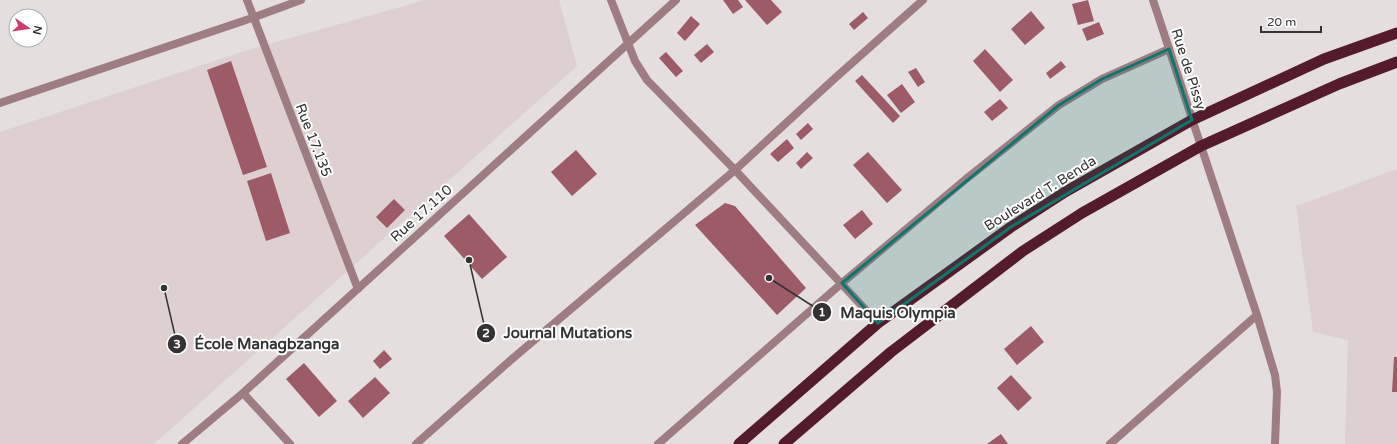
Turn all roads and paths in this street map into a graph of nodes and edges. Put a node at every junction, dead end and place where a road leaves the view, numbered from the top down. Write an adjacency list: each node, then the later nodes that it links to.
1 (246, 0): 7 (street, Rue 17.135)
2 (301, 0): 7 (street)
3 (611, 0): 9 (street)
4 (676, 0): 9 (street, Rue 17.110)
5 (923, 0): 15 (street)
6 (1153, 0): 10 (street, Rue de Pissy)
7 (252, 18): 12 (street); 17 (street, Rue 17.135)
8 (1397, 33): 13 (highway, Boulevard T. Benda)
9 (628, 43): 15 (street); 17 (street, Rue 17.110)
10 (1168, 49): 13 (street, Rue de Pissy); 16 (street)
11 (1397, 62): 14 (highway)
12 (0, 103)
13 (1192, 120): 14 (street, Rue de Pissy); 19 (highway, Boulevard T. Benda)
14 (1201, 146): 18 (street, Rue de Pissy); 26 (highway)
15 (735, 170): 16 (street); 23 (street)
16 (842, 283): 19 (street); 24 (street)
17 (358, 289): 20 (street, Rue 17.110)
18 (1257, 315): 27 (street); 28 (street, Rue de Pissy)
19 (878, 323): 25 (highway, Boulevard T. Benda)
20 (243, 393): 21 (street, Rue 17.110); 22 (street)
21 (182, 444)
22 (290, 444)
23 (416, 444)
24 (658, 444)
25 (739, 444)
26 (784, 444)
27 (1110, 444)
28 (1275, 444)

